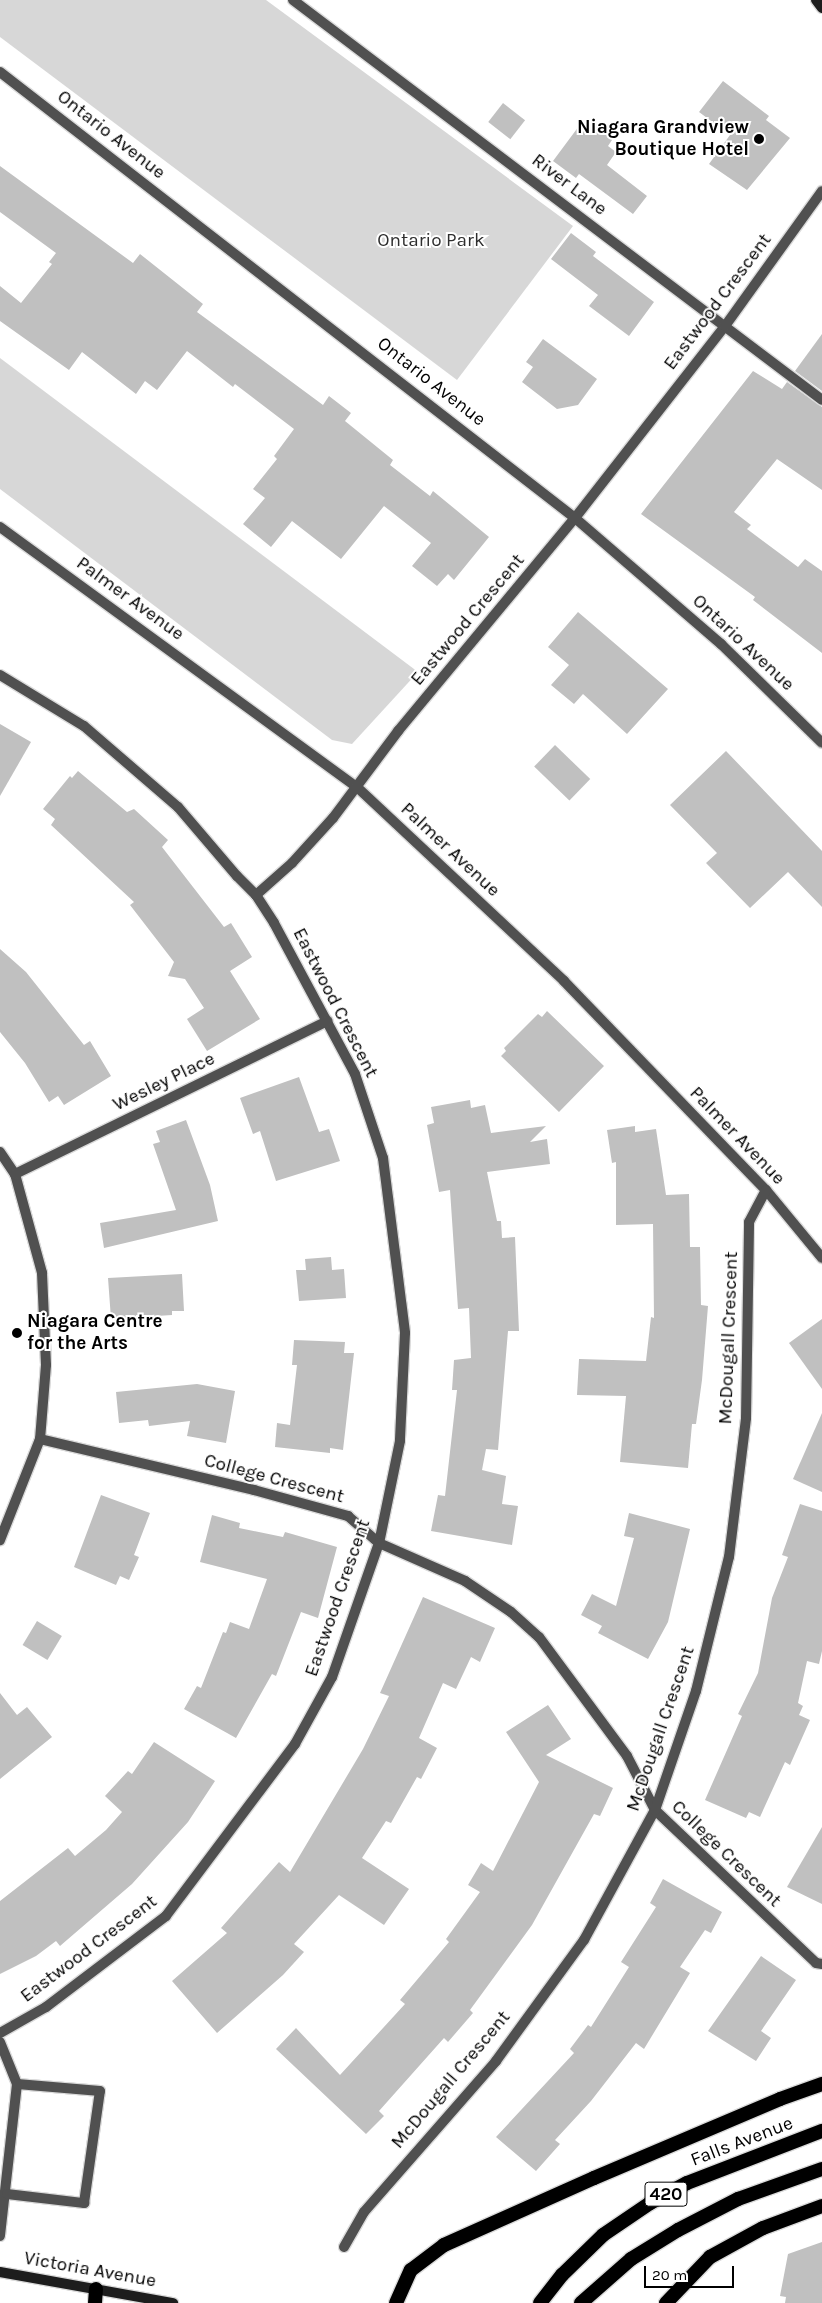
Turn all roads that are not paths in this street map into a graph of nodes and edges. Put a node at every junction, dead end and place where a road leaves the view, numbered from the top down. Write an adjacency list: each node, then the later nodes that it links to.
1 (293, 0): 6 (street, River Lane)
2 (816, 0): 3 (main road)
3 (822, 8)
4 (0, 72): 8 (street, Ontario Avenue)
5 (822, 191): 6 (street, Eastwood Crescent)
6 (725, 326): 7 (street, River Lane); 8 (street, Eastwood Crescent)
7 (822, 400)
8 (575, 518): 11 (street, Ontario Avenue); 12 (street, Eastwood Crescent)
9 (0, 527): 12 (street, Palmer Avenue)
10 (0, 675): 13 (street)
11 (822, 743)
12 (358, 788): 13 (street, Eastwood Crescent); 17 (street, Palmer Avenue)
13 (256, 895): 14 (street, Eastwood Crescent)
14 (328, 1021): 16 (street, Wesley Place); 21 (street, Eastwood Crescent)
15 (0, 1152): 16 (street)
16 (14, 1174): 19 (street)
17 (766, 1190): 18 (street, Palmer Avenue); 22 (street, McDougall Crescent)
18 (822, 1258)
19 (40, 1439): 20 (street); 21 (street, College Crescent)
20 (0, 1540)
21 (380, 1542): 22 (street, College Crescent); 24 (street, Eastwood Crescent)
22 (655, 1810): 23 (street, College Crescent); 33 (street, McDougall Crescent)
23 (822, 1964)
24 (0, 2033)
25 (0, 2042): 26 (street)
26 (17, 2084): 30 (street); 30 (street)
27 (822, 2084): 38 (highway)
28 (822, 2131): 39 (highway, Falls Avenue / 420)
29 (822, 2169): 40 (highway, 420)
30 (7, 2194): 32 (street)
31 (822, 2206): 41 (highway)
32 (0, 2236)
33 (344, 2248)
34 (0, 2272): 35 (main road, Victoria Avenue)
35 (96, 2288): 36 (highway); 37 (main road, Victoria Avenue)
36 (95, 2303)
37 (173, 2303)
38 (396, 2303)
39 (540, 2303)
40 (580, 2303)
41 (666, 2303)

